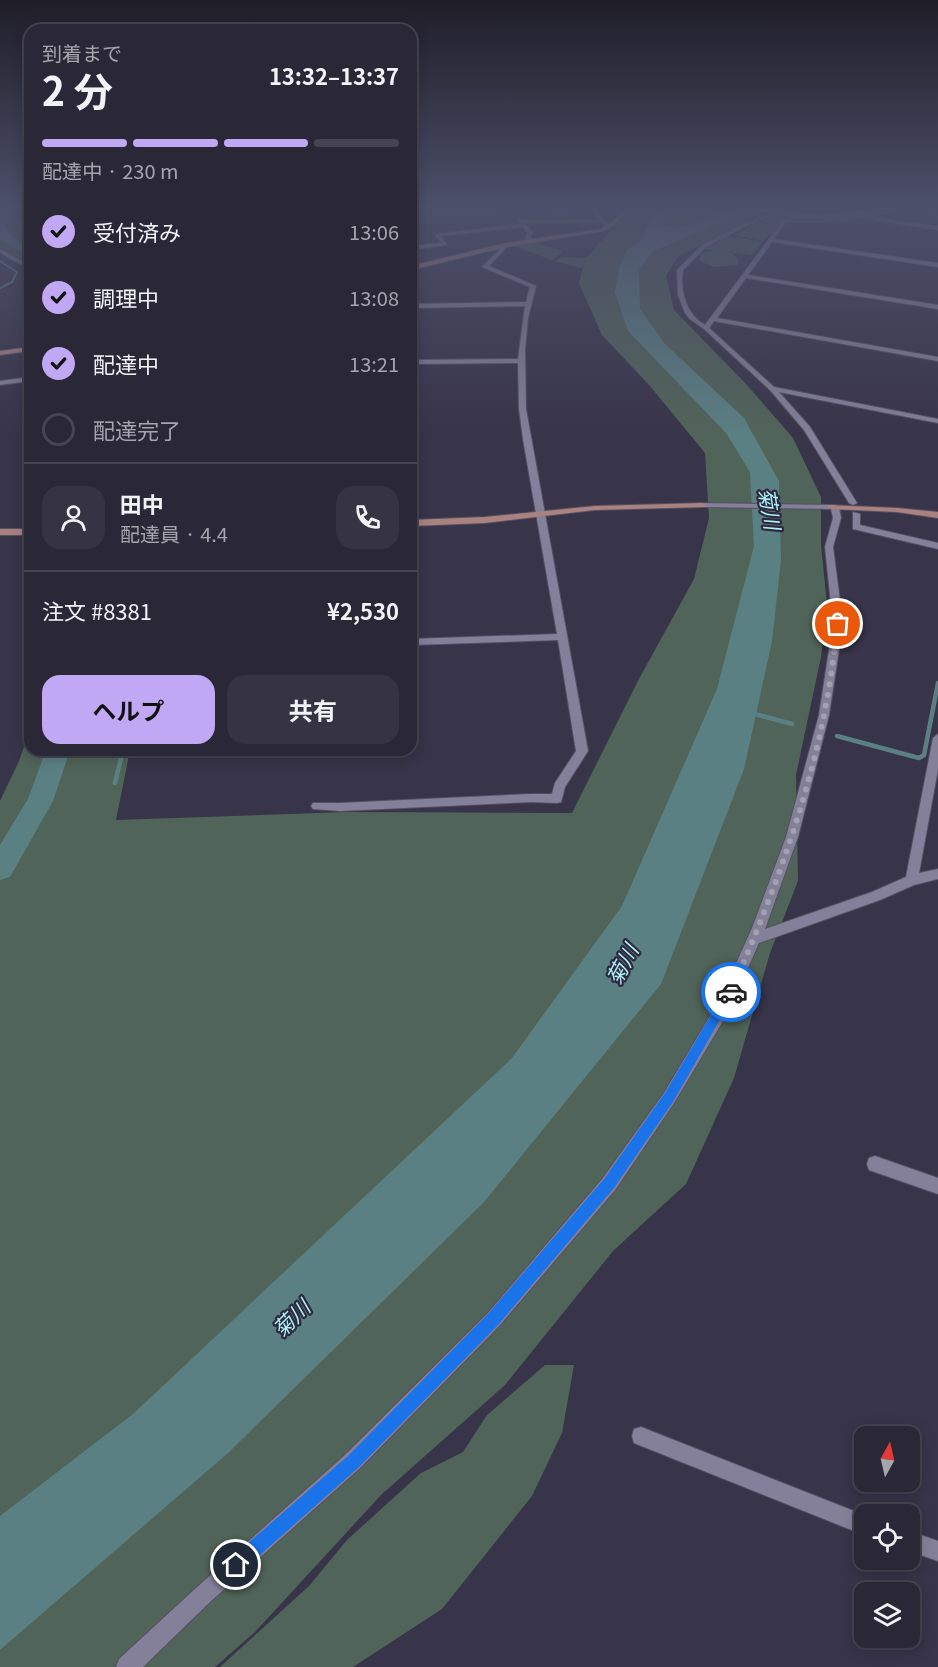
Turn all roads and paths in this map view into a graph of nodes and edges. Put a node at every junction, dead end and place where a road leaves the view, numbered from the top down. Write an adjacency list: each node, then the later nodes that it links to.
1 (529, 285): 5 (street)
2 (679, 285): 9 (street)
3 (737, 285): 8 (street)
4 (798, 285): 7 (street)
5 (526, 304): 6 (street); 13 (street)
6 (417, 306)
7 (938, 307)
8 (713, 319): 9 (street); 12 (street)
9 (706, 328): 17 (street)
10 (24, 350): 11 (street)
11 (0, 353)
12 (938, 359)
13 (520, 361): 14 (street); 23 (street)
14 (417, 362)
15 (24, 380): 16 (street)
16 (0, 383)
17 (772, 389): 18 (street); 19 (street)
18 (938, 421)
19 (853, 502)
20 (833, 507): 22 (street); 23 (street); 34 (street)
21 (856, 514): 27 (street)
22 (938, 515)
23 (540, 516): 24 (street); 28 (street)
24 (417, 523)
25 (0, 532): 26 (street)
26 (24, 532)
27 (938, 546)
28 (561, 637): 29 (street); 31 (street)
29 (417, 642)
30 (938, 738): 33 (street)
31 (317, 806)
32 (938, 874): 33 (street)
33 (912, 880): 34 (street)
34 (754, 939): 41 (street)
35 (875, 1164): 36 (street)
36 (938, 1186)
37 (640, 1436): 38 (street)
38 (854, 1520)
39 (920, 1545): 40 (street)
40 (938, 1551)
41 (127, 1667)

